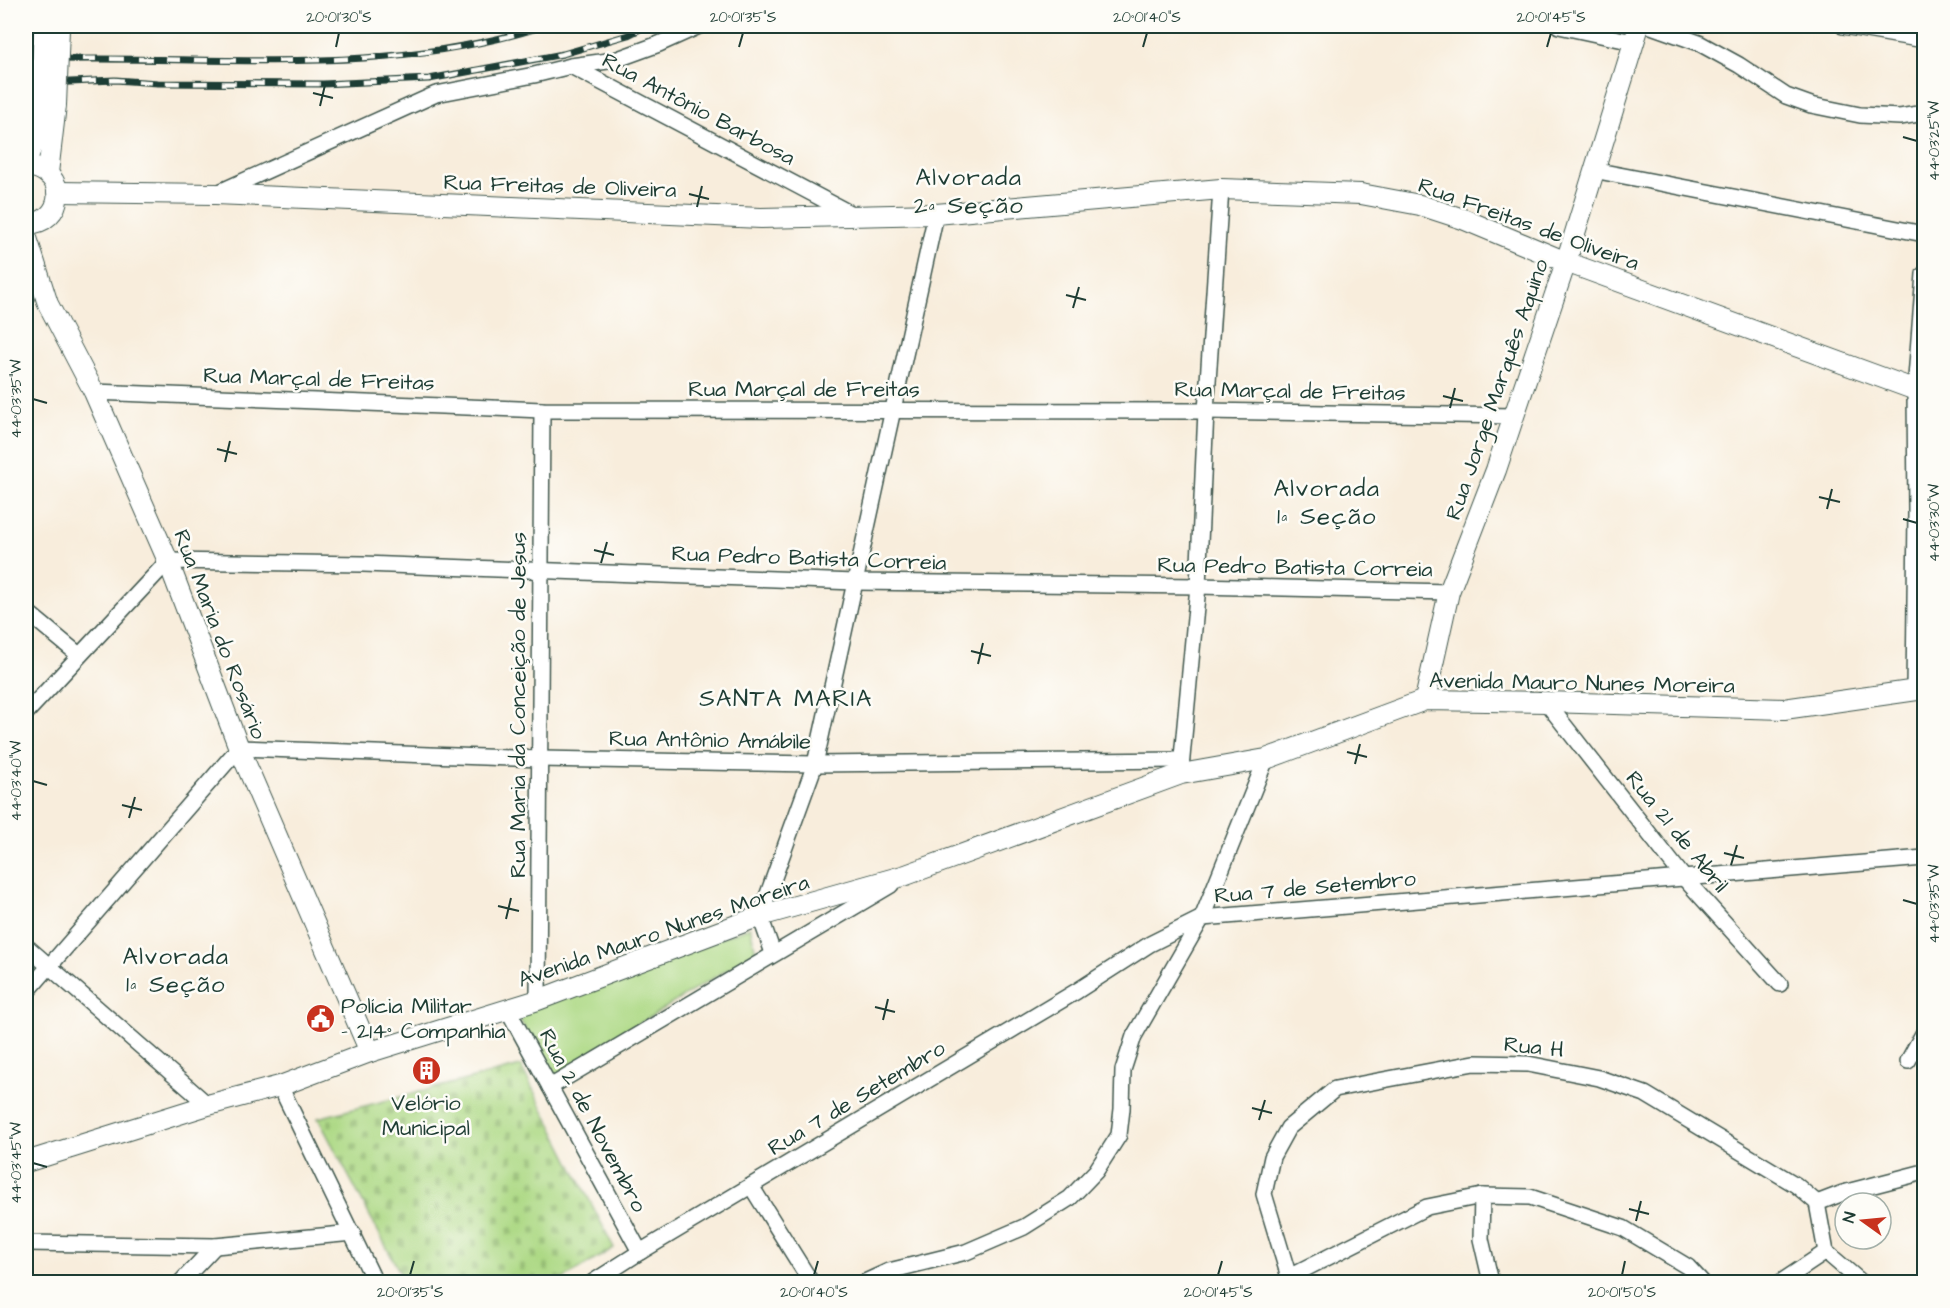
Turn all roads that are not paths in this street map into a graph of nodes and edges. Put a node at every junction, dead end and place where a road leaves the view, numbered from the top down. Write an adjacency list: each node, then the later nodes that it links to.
1 (699, 26): 8 (street)
2 (1559, 26): 6 (street)
3 (1650, 26): 10 (street)
4 (1844, 26): 7 (street)
5 (52, 27): 9 (street, bridge)
6 (1636, 34): 12 (street, Rua Jorge Marquês Aquino)
7 (1924, 40)
8 (571, 66): 16 (street, Rua Antônio Barbosa); 18 (street, Rua Antônio Barbosa)
9 (48, 105): 11 (street); 13 (street)
10 (1924, 113)
11 (26, 164): 13 (street)
12 (1593, 170): 20 (street); 22 (street, Rua Jorge Marquês Aquino)
13 (48, 173): 15 (street)
14 (1221, 189): 17 (street, Rua Freitas de Oliveira); 22 (street, Rua Freitas de Oliveira); 28 (street)
15 (57, 192): 16 (street, Rua Freitas de Oliveira); 19 (street)
16 (215, 194): 18 (street, Rua Freitas de Oliveira)
17 (936, 214): 18 (street, Rua Freitas de Oliveira); 27 (street)
18 (855, 217)
19 (26, 224)
20 (1924, 234)
21 (26, 235): 24 (street, Rua Maria do Rosário)
22 (1566, 261): 25 (street, Rua Freitas de Oliveira); 29 (street, Rua Jorge Marquês Aquino)
23 (1924, 274): 25 (street)
24 (94, 392): 26 (street, Rua Marçal de Freitas); 31 (street, Rua Maria do Rosário)
25 (1920, 392): 30 (street)
26 (542, 410): 27 (street, Rua Marçal de Freitas); 32 (street, Rua Maria da Conceição de Jesus)
27 (893, 410): 28 (street, Rua Marçal de Freitas); 33 (street)
28 (1206, 411): 29 (street, Rua Marçal de Freitas); 34 (street)
29 (1514, 416): 35 (street, Rua Jorge Marquês Aquino)
30 (1920, 512): 38 (street)
31 (168, 561): 32 (street, Rua Pedro Batista Correia); 37 (street); 42 (street, Rua Maria do Rosário)
32 (540, 570): 33 (street, Rua Pedro Batista Correia); 43 (street, Rua Maria da Conceição de Jesus)
33 (855, 582): 34 (street, Rua Pedro Batista Correia); 45 (street)
34 (1198, 586): 35 (street, Rua Pedro Batista Correia); 46 (street)
35 (1449, 592): 39 (street, Rua Jorge Marquês Aquino)
36 (26, 612): 37 (street)
37 (79, 655): 41 (street)
38 (1919, 690): 40 (street, Avenida Mauro Nunes Moreira)
39 (1425, 700): 40 (street, Avenida Mauro Nunes Moreira); 44 (street, Avenida Mauro Nunes Moreira)
40 (1546, 702): 49 (street, Rua 21 de Abril)
41 (26, 713)
42 (240, 748): 43 (street, Rua Antônio Amábile); 54 (street); 60 (street, Rua Maria do Rosário)
43 (540, 759): 45 (street, Rua Antônio Amábile); 57 (street, Rua Maria da Conceição de Jesus)
44 (1266, 759): 46 (street, Avenida Mauro Nunes Moreira); 51 (street)
45 (815, 764): 46 (street, Rua Antônio Amábile); 50 (street)
46 (1180, 767): 48 (street, Avenida Mauro Nunes Moreira)
47 (1924, 858): 49 (street, Rua 7 de Setembro)
48 (906, 876): 50 (street, Avenida Mauro Nunes Moreira); 53 (street, Avenida Mauro Nunes Moreira)
49 (1684, 878): 51 (street, Rua 7 de Setembro); 55 (street, Rua 21 de Abril)
50 (760, 916): 53 (street); 57 (street, Avenida Mauro Nunes Moreira)
51 (1202, 918): 67 (street, Rua 7 de Setembro); 79 (street)
52 (26, 945): 54 (street)
53 (773, 953): 63 (street, Avenida Mauro Nunes Moreira)
54 (51, 966): 56 (street); 64 (street)
55 (1780, 984)
56 (26, 993)
57 (538, 1000): 58 (street, Avenida Mauro Nunes Moreira)
58 (508, 1010): 60 (street, Avenida Mauro Nunes Moreira); 63 (street, Rua 2 de Novembro)
59 (1924, 1032): 61 (street)
60 (370, 1052): 62 (street, Avenida Mauro Nunes Moreira)
61 (1908, 1061)
62 (280, 1086): 64 (street, Avenida Mauro Nunes Moreira); 70 (street)
63 (550, 1087): 73 (street, Rua 2 de Novembro)
64 (208, 1105): 65 (street, Avenida Mauro Nunes Moreira)
65 (26, 1162)
66 (1924, 1172): 69 (street)
67 (751, 1186): 73 (street, Rua 7 de Setembro); 78 (street)
68 (1482, 1196): 69 (street, Rua H); 80 (street); 81 (street)
69 (1817, 1203): 74 (street)
70 (353, 1233): 72 (street); 76 (street)
71 (26, 1243): 72 (street)
72 (215, 1246): 75 (street)
73 (640, 1252): 77 (street, Rua 7 de Setembro)
74 (1826, 1252): 82 (street); 83 (street)
75 (181, 1282)
76 (375, 1282)
77 (593, 1282)
78 (811, 1282)
79 (865, 1282)
80 (1491, 1282)
81 (1701, 1282)
82 (1781, 1282)
83 (1861, 1282)

